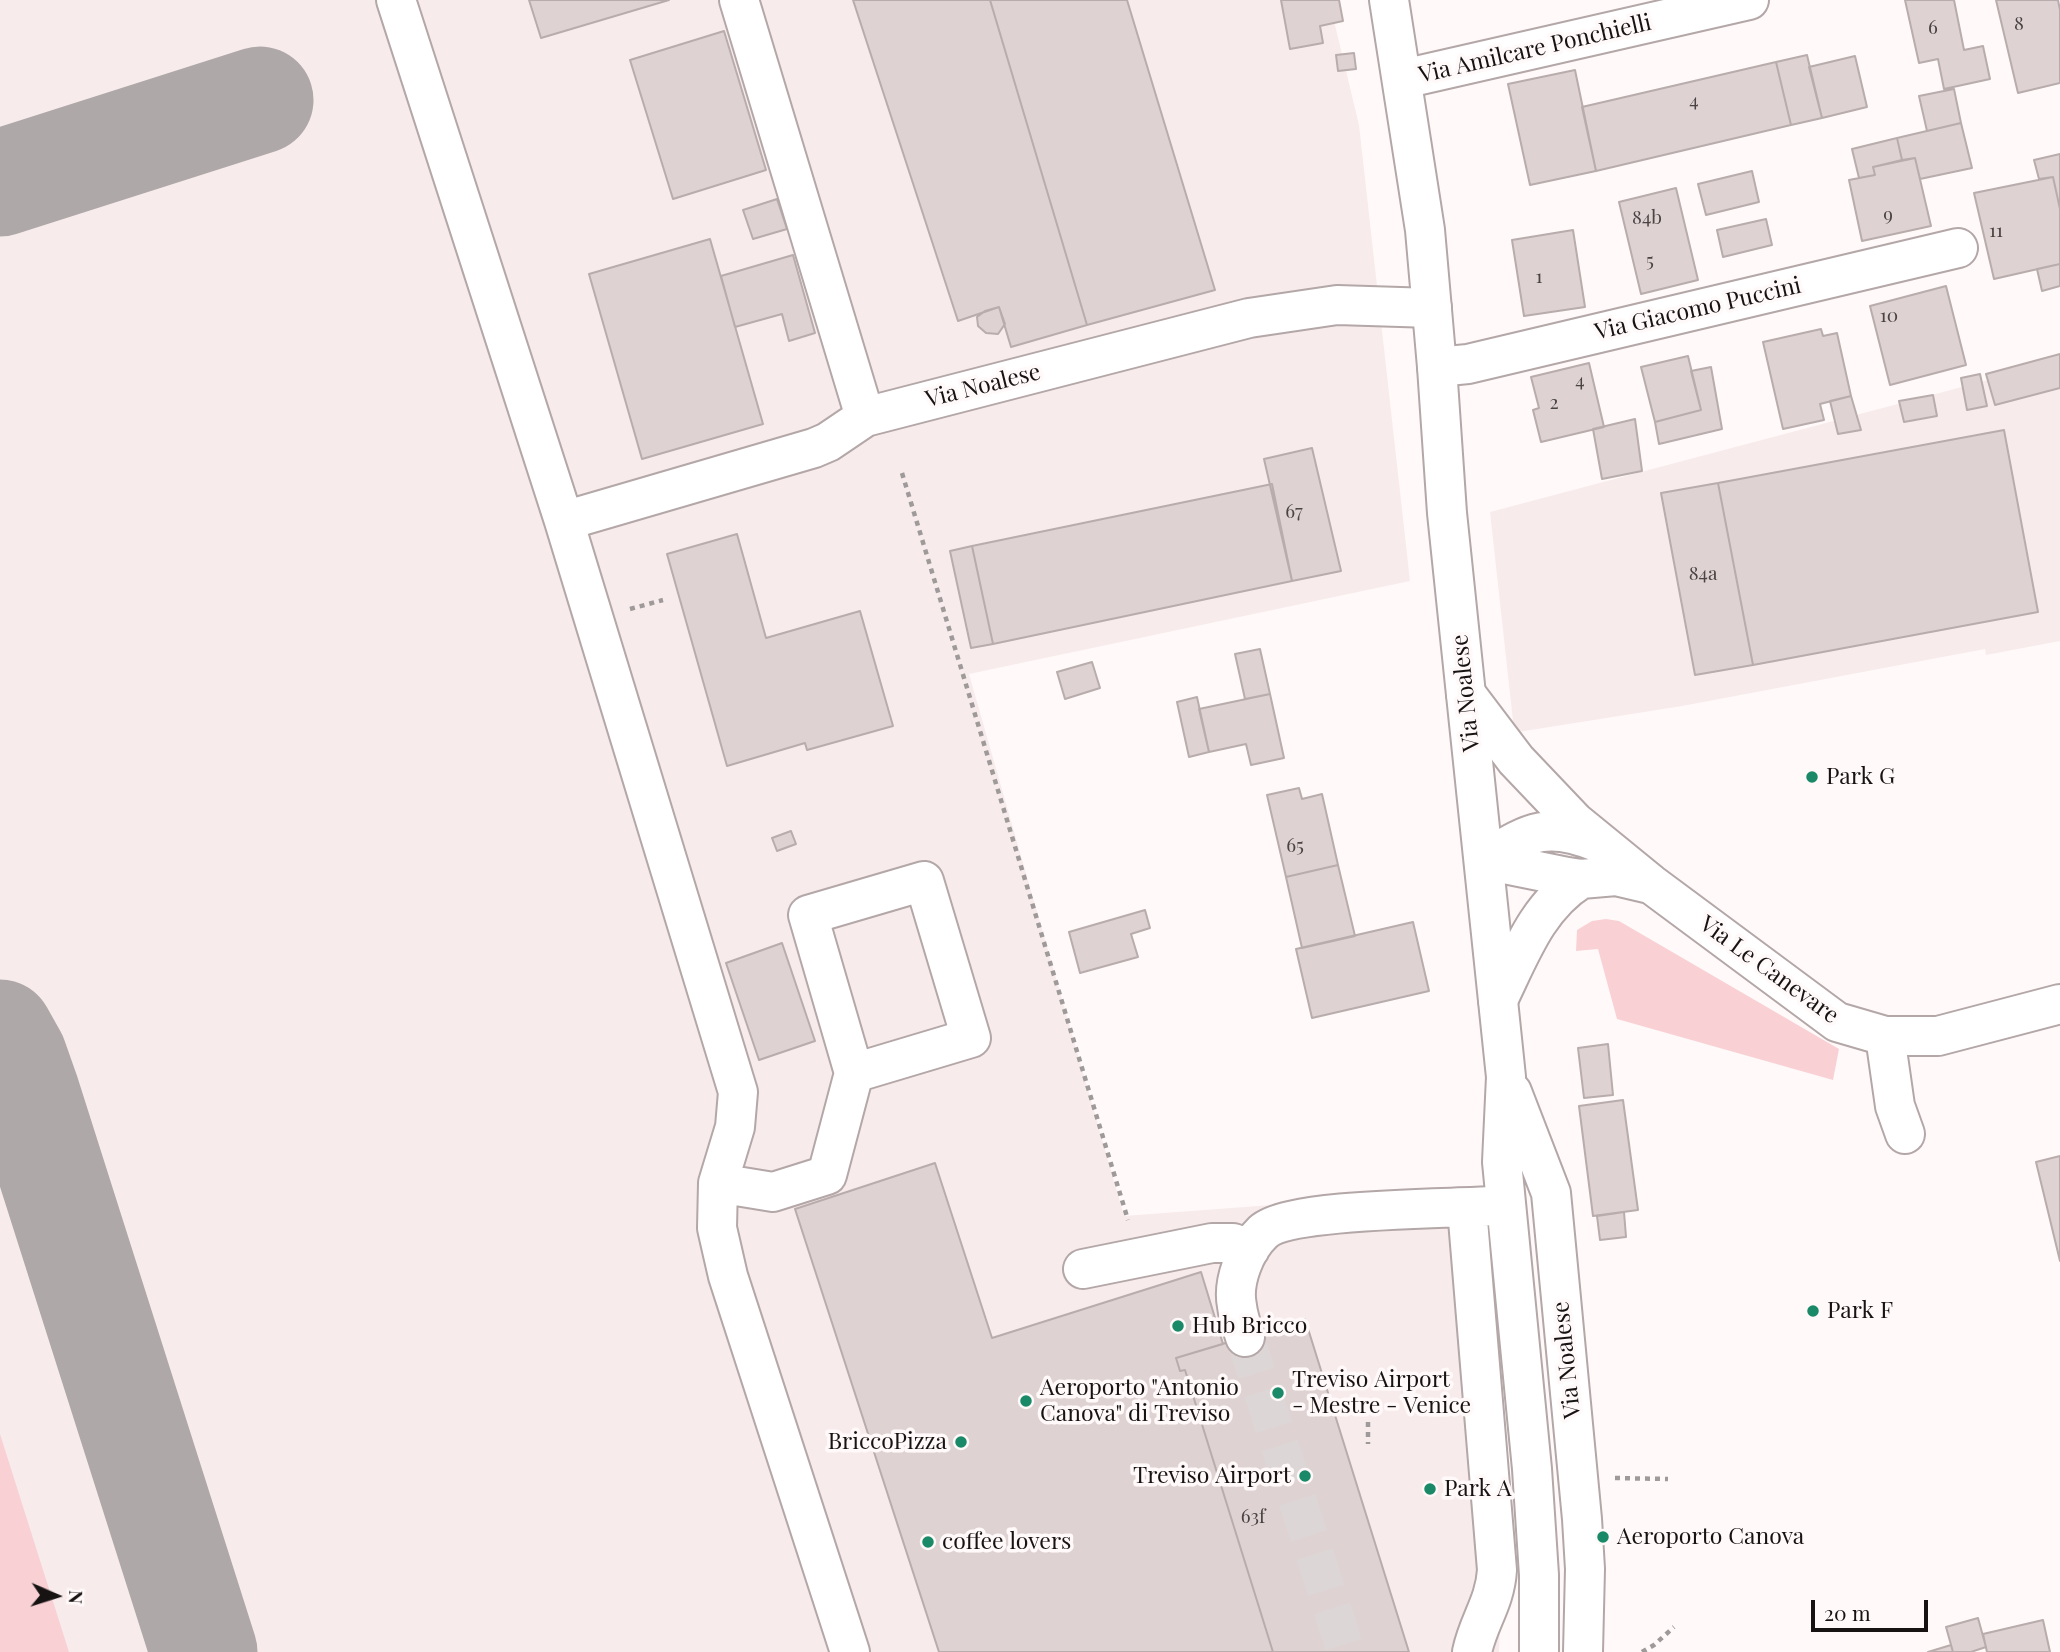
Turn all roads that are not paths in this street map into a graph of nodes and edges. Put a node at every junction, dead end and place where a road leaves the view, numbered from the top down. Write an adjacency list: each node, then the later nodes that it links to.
1 (396, 0): 10 (main road)
2 (738, 0): 9 (main road)
3 (1389, 0): 5 (main road, Via Noalese)
4 (1749, 0): 5 (main road, Via Amilcare Ponchielli)
5 (1403, 79): 7 (main road, Via Noalese)
6 (1958, 248): 8 (main road, Via Giacomo Puccini)
7 (1432, 308): 8 (main road, Via Noalese); 9 (main road, Via Noalese)
8 (1437, 367): 11 (main road, Via Noalese)
9 (865, 417): 10 (main road, Via Noalese)
10 (564, 521): 20 (main road)
11 (1466, 694): 12 (main road, Via Le Canevare); 13 (main road, Via Noalese)
12 (1599, 843): 13 (main road, Via Le Canevare); 15 (main road, Via Le Canevare)
13 (1484, 860): 14 (main road, Via Le Canevare); 16 (main road, Via Noalese)
14 (1581, 878): 15 (main road, Via Le Canevare); 16 (main road)
15 (1651, 884): 17 (main road, Via Le Canevare)
16 (1498, 1000): 19 (main road, Via Noalese)
17 (2060, 1004)
18 (854, 1073): 18 (main road); 20 (main road)
19 (1506, 1077): 21 (main road, Via Noalese); 29 (main road, Via Noalese)
20 (718, 1184): 26 (main road)
21 (1507, 1205): 22 (main road); 28 (main road, Via Noalese)
22 (1467, 1208): 23 (main road); 27 (main road)
23 (1250, 1249): 24 (main road); 25 (main road)
24 (1083, 1269)
25 (1245, 1337)
26 (850, 1652)
27 (1472, 1652)
28 (1539, 1652)
29 (1583, 1652)

